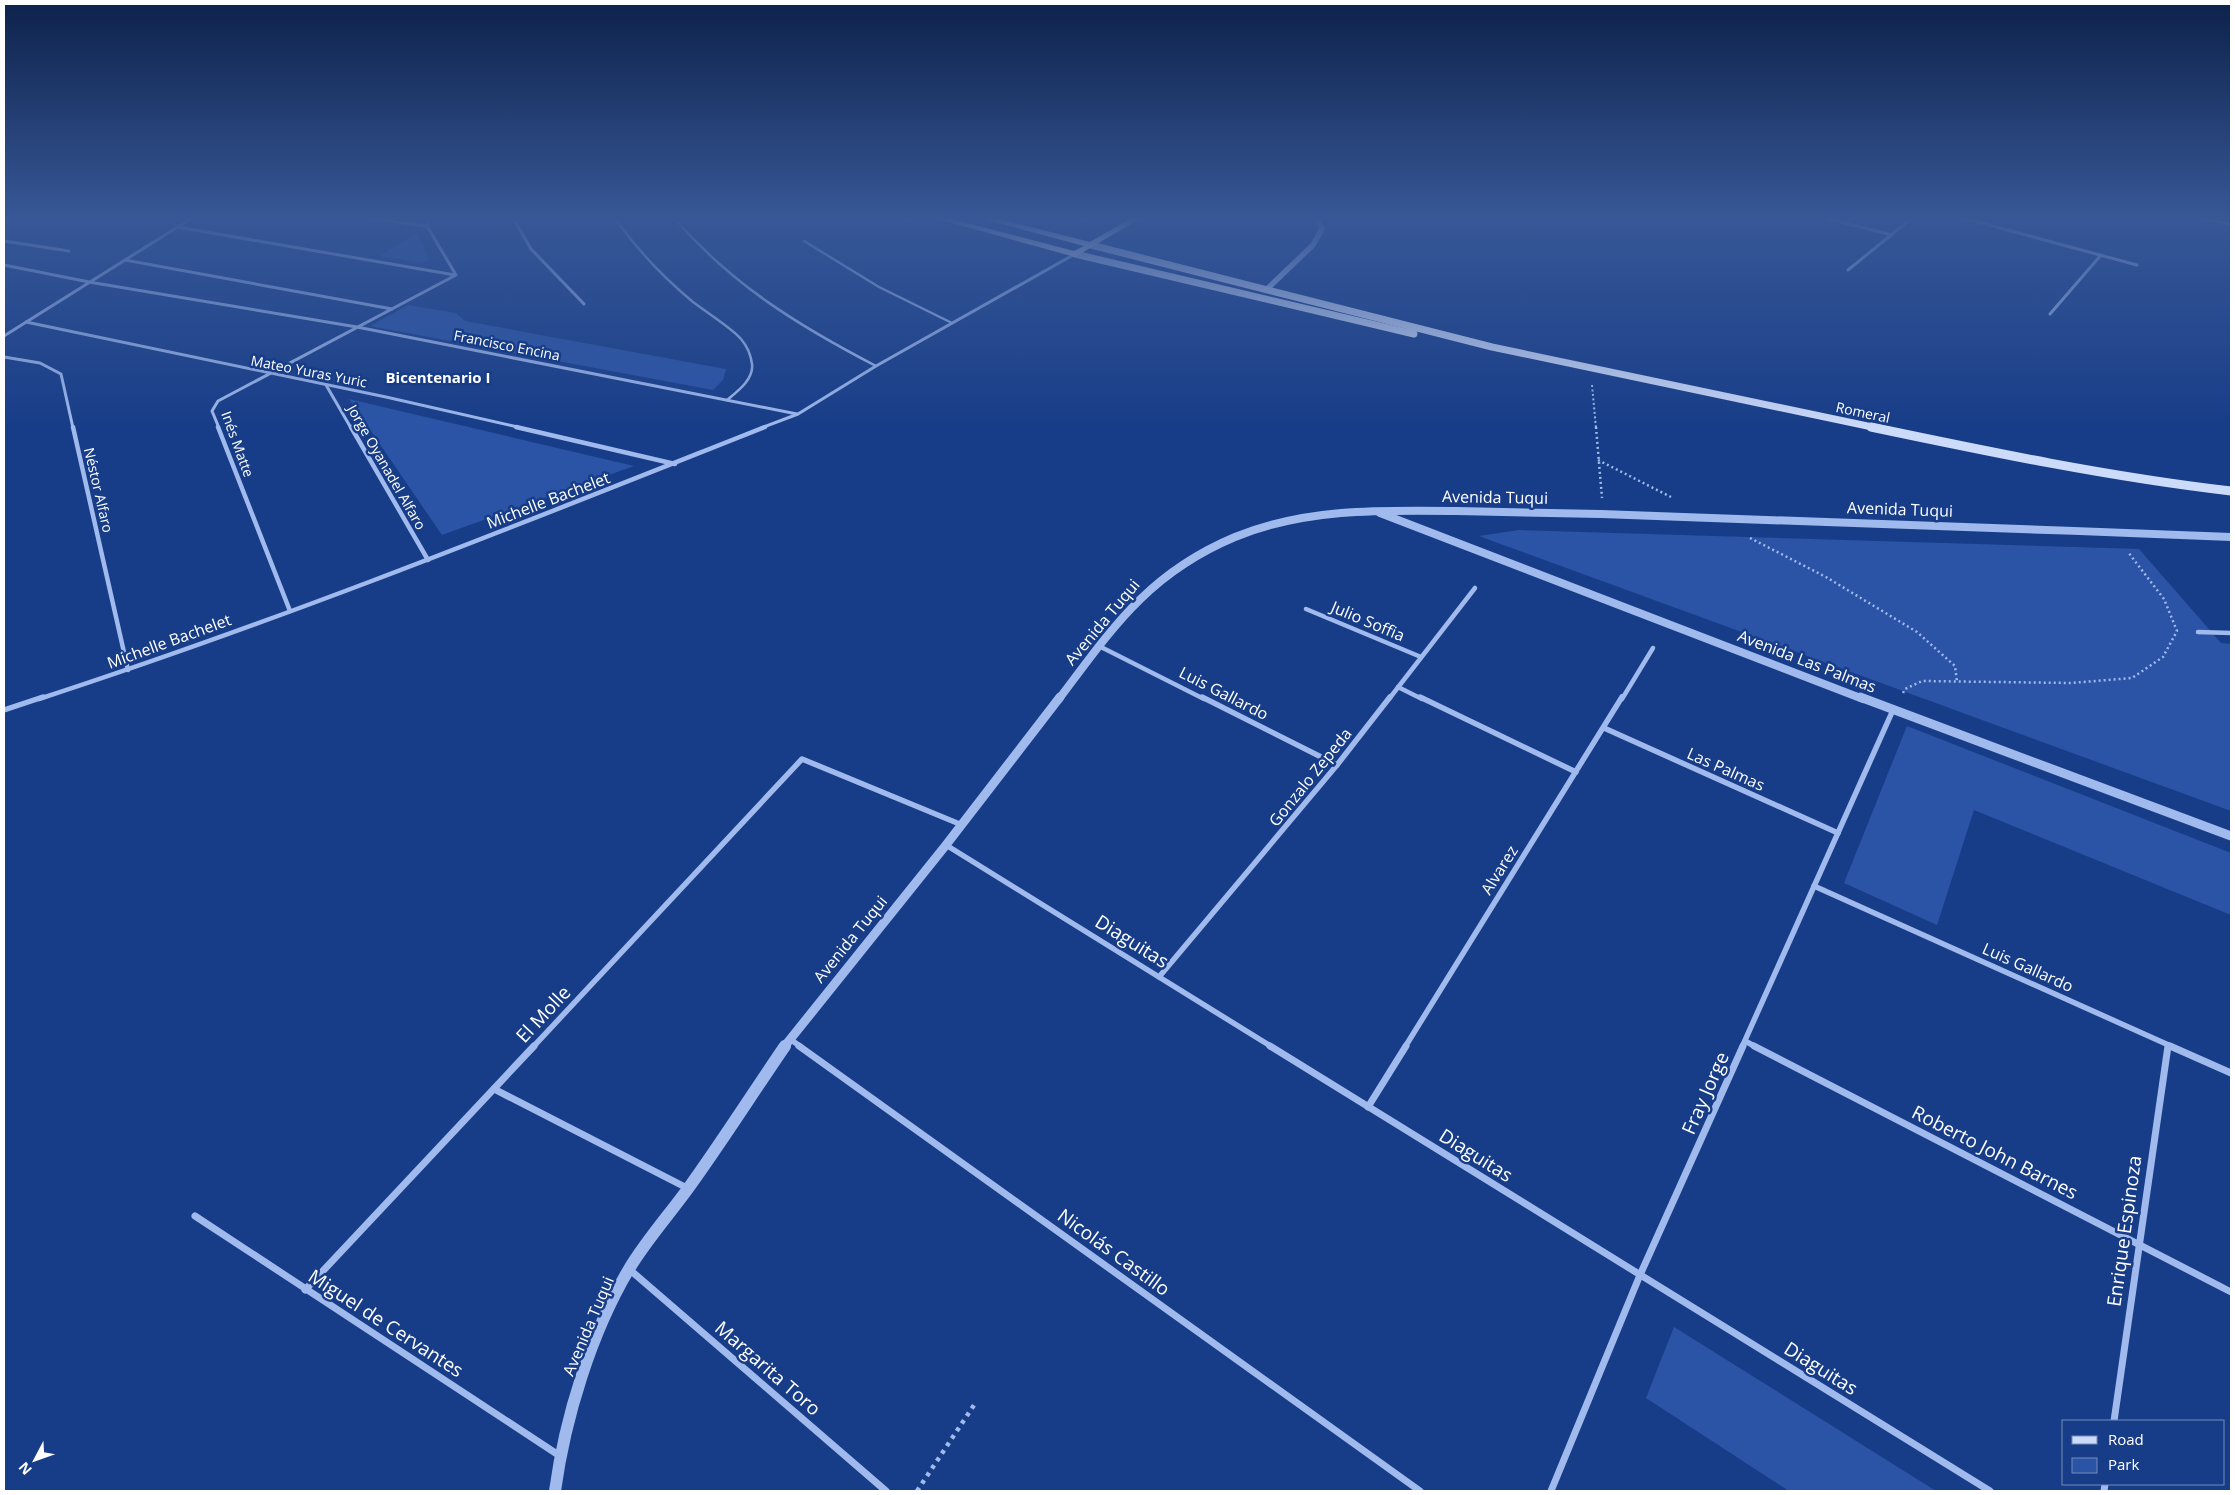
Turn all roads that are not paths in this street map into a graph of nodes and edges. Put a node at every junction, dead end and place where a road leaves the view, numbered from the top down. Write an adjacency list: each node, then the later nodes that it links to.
1 (80, 288): 18 (street)
2 (123, 288): 20 (street, Francisco Encina)
3 (276, 288): 16 (street)
4 (432, 288): 16 (street, Inés Matte)
5 (568, 288): 15 (street)
6 (678, 288): 27 (lane)
7 (746, 288): 24 (lane)
8 (881, 288): 19 (lane)
9 (1015, 288): 19 (street, Michelle Bachelet)
10 (1215, 288): 22 (main road, Romeral)
11 (1257, 288): 14 (main road, Romeral)
12 (1268, 288): 14 (street)
13 (2073, 288): 17 (street)
14 (1266, 290): 22 (main road, Romeral)
15 (584, 304)
16 (392, 309): 20 (street, Inés Matte)
17 (2050, 314)
18 (26, 322): 21 (street); 25 (street, Mateo Yuras Yuric)
19 (952, 323): 24 (street, Michelle Bachelet)
20 (357, 327): 25 (street, Inés Matte); 27 (street, Francisco Encina)
21 (4, 336)
22 (1492, 347): 30 (main road, Romeral)
23 (4, 357): 42 (street, Néstor Alfaro)
24 (876, 366): 28 (street, Michelle Bachelet)
25 (269, 374): 26 (street, Mateo Yuras Yuric); 36 (street, Inés Matte)
26 (326, 385): 29 (street, Mateo Yuras Yuric); 33 (street, Jorge Oyanadel Alfaro)
27 (727, 400): 28 (street, Francisco Encina)
28 (798, 414): 29 (street, Michelle Bachelet)
29 (676, 464): 33 (street, Michelle Bachelet)
30 (2231, 491)
31 (1373, 510): 32 (street, Avenida Tuqui); 39 (street, Avenida Tuqui); 45 (street, Avenida Las Palmas)
32 (2231, 538)
33 (428, 560): 36 (street, Michelle Bachelet)
34 (1475, 588): 41 (street, Gonzalo Zepeda)
35 (1306, 608): 41 (street, Julio Soffia)
36 (290, 611): 42 (street, Michelle Bachelet)
37 (2198, 632): 38 (street)
38 (2231, 634)
39 (1099, 646): 47 (street, Luis Gallardo); 49 (street, Avenida Tuqui)
40 (1653, 648): 46 (street, Alvarez)
41 (1422, 657): 43 (street, Gonzalo Zepeda)
42 (128, 670): 44 (street, Michelle Bachelet)
43 (1398, 688): 47 (street, Gonzalo Zepeda); 48 (street)
44 (4, 710)
45 (1893, 710): 50 (street, Fray Jorge); 51 (street, Avenida Las Palmas)
46 (1604, 728): 48 (street, Alvarez); 50 (street, Las Palmas)
47 (1337, 765): 54 (street, Gonzalo Zepeda)
48 (1576, 772): 60 (street, Alvarez)
49 (962, 825): 52 (street, Avenida Tuqui); 59 (street, El Molle)
50 (1838, 833): 53 (street, Fray Jorge)
51 (2231, 836)
52 (946, 845): 54 (street, Diaguitas); 55 (street, Avenida Tuqui)
53 (1814, 886): 56 (street, Fray Jorge); 57 (street, Luis Gallardo)
54 (1159, 977): 60 (street, Diaguitas)
55 (789, 1039): 61 (street, Avenida Tuqui); 72 (street, Nicolás Castillo)
56 (1745, 1041): 63 (street, Roberto John Barnes); 65 (street, Fray Jorge)
57 (2168, 1045): 58 (street, Luis Gallardo); 63 (street, Enrique Espinoza)
58 (2231, 1073)
59 (494, 1089): 61 (street); 66 (street, El Molle)
60 (1368, 1107): 65 (street, Diaguitas)
61 (688, 1189): 64 (street, Avenida Tuqui)
62 (195, 1216): 66 (street, Miguel de Cervantes)
63 (2139, 1244): 67 (street, Roberto John Barnes); 68 (street, Enrique Espinoza)
64 (629, 1269): 69 (street, Avenida Tuqui); 71 (street, Margarita Toro)
65 (1640, 1275): 73 (street, Fray Jorge); 74 (street, Diaguitas)
66 (305, 1290): 69 (street, Miguel de Cervantes)
67 (2231, 1292)
68 (2114, 1420)
69 (560, 1456): 70 (street, Avenida Tuqui)
70 (555, 1491)
71 (886, 1491)
72 (1420, 1491)
73 (1551, 1491)
74 (1990, 1491)

